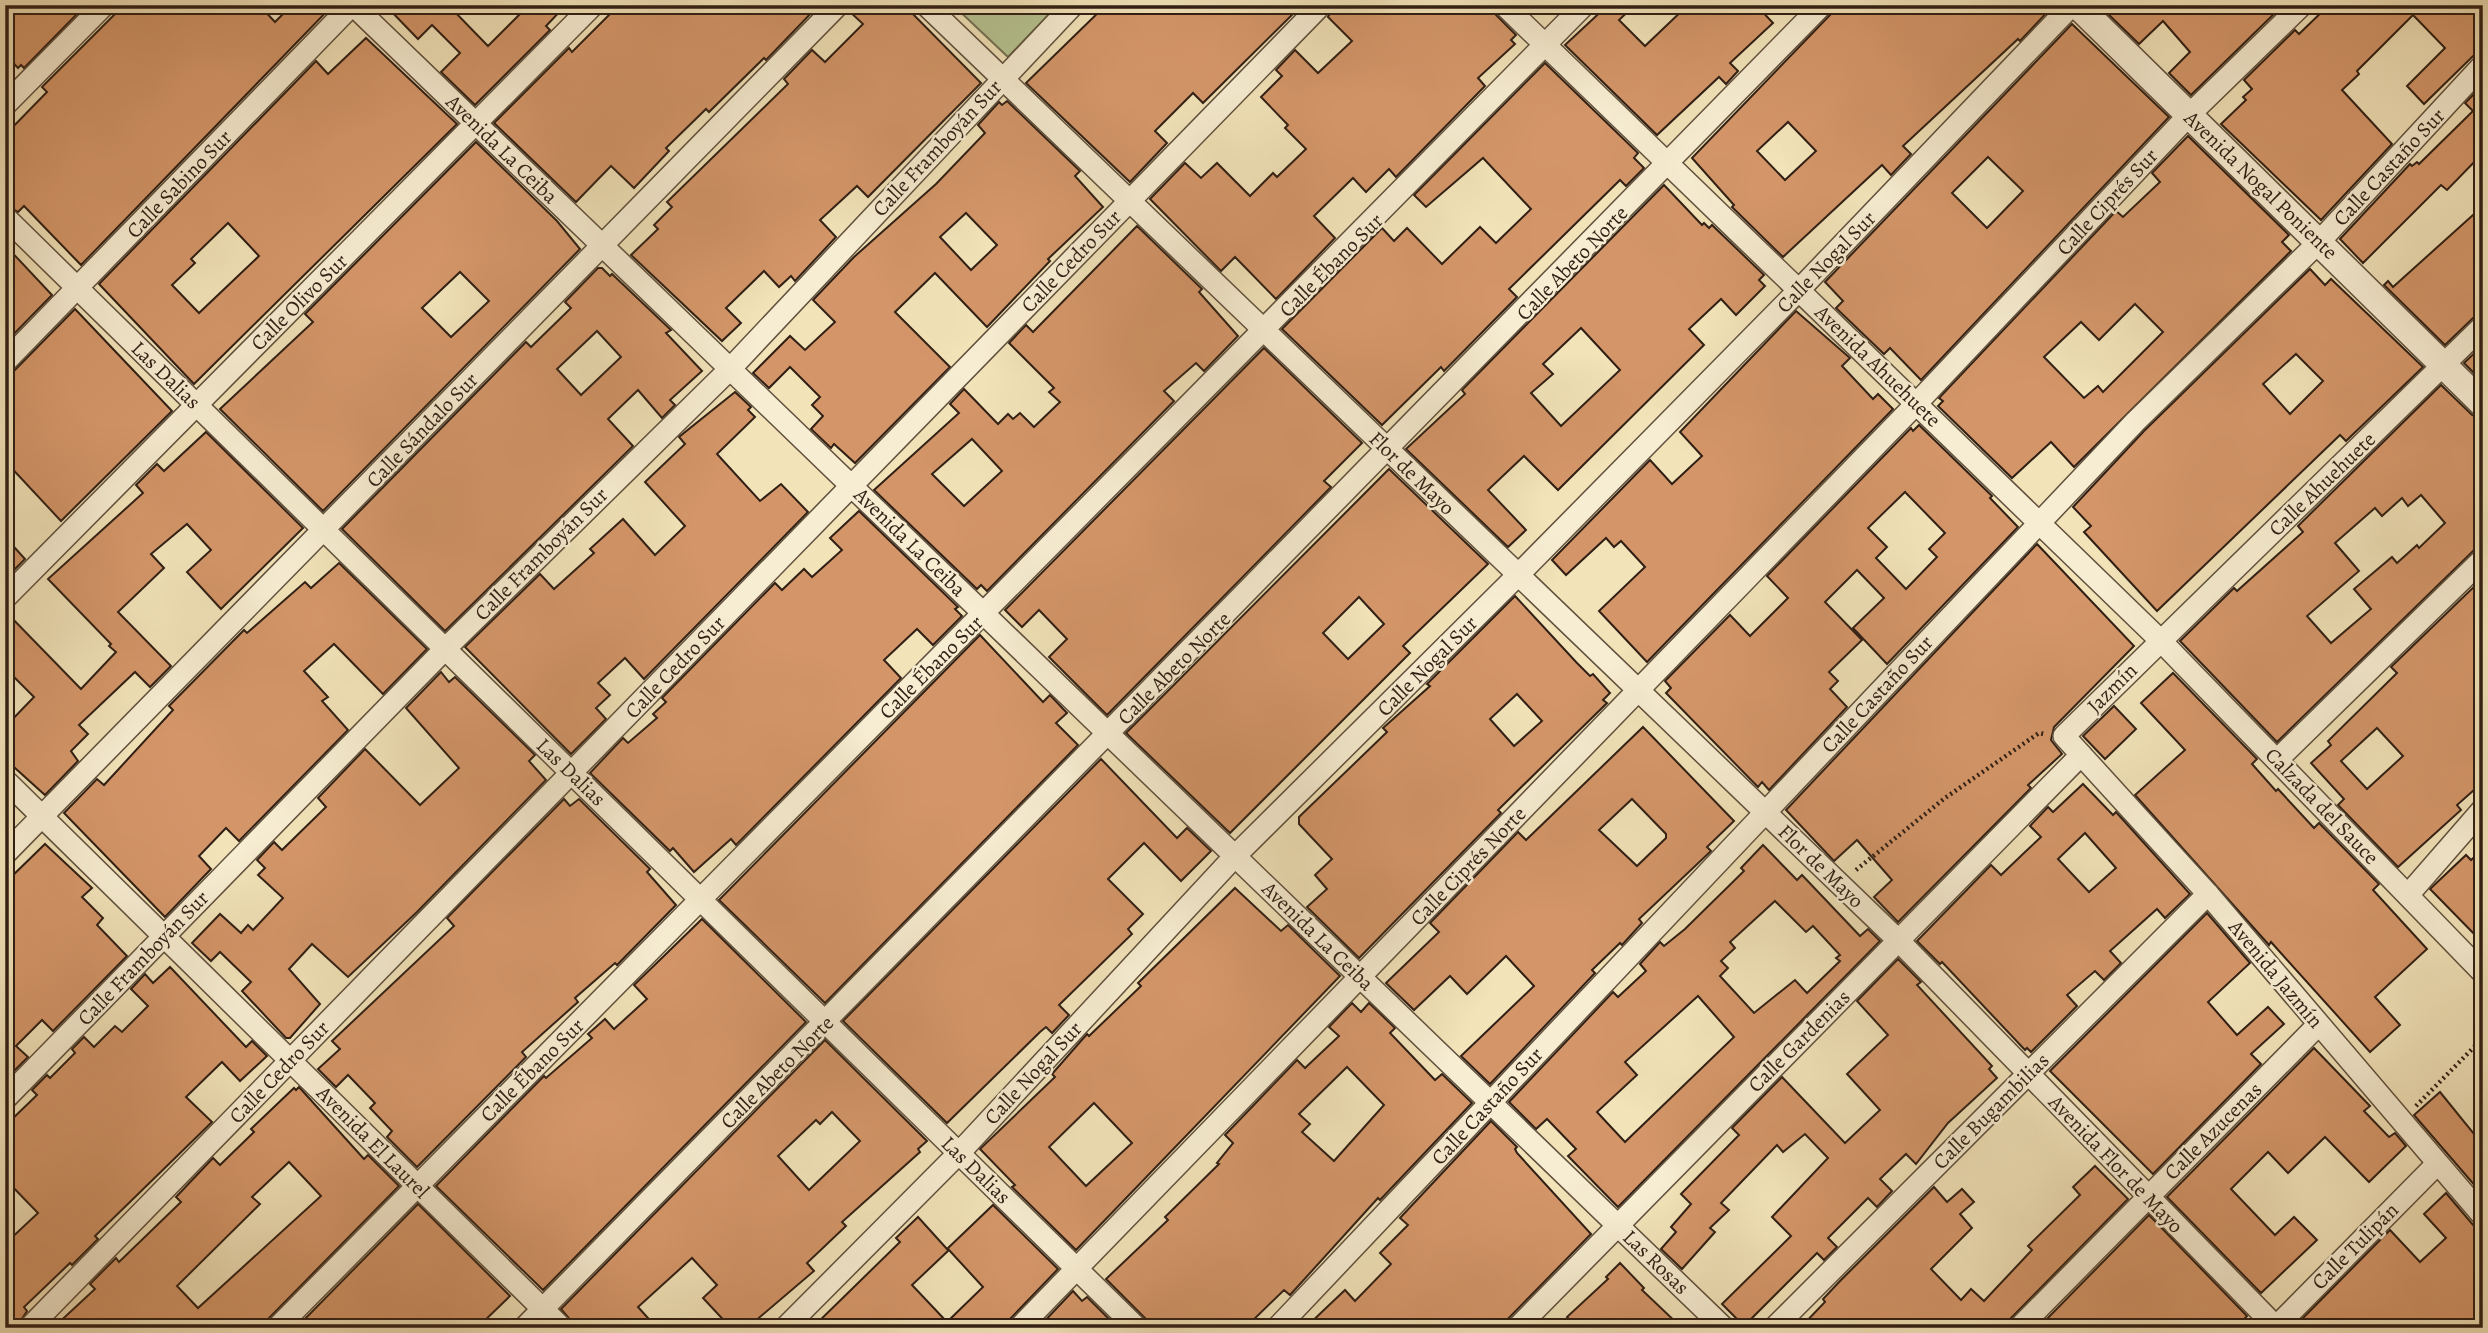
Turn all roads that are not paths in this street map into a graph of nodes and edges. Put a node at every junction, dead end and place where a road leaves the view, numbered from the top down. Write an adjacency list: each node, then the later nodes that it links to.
1 (104, 5): 16 (street)
2 (353, 5): 18 (street, Avenida La Ceiba); 24 (street, Calle Sabino Sur)
3 (593, 5): 18 (street, Calle Olivo Sur)
4 (838, 5): 23 (street, Calle Sándalo Sur)
5 (926, 5): 15 (street, Flor de Mayo)
6 (1073, 5): 15 (street, Calle Framboyán Sur)
7 (1321, 5): 20 (street, Calle Cedro Sur)
8 (1504, 5): 13 (street, Avenida Ahuehuete)
9 (1584, 5): 13 (street, Calle Ébano Sur)
10 (1822, 5): 19 (street, Calle Abeto Norte)
11 (2074, 5): 17 (street, Avenida Nogal Poniente); 25 (street, Calle Nogal Sur)
12 (2302, 5): 17 (street, Calle Ciprés Sur)
13 (1546, 46): 19 (street, Avenida Ahuehuete); 27 (street, Calle Ébano Sur)
14 (2483, 65): 22 (street, Calle Castaño Sur)
15 (1002, 78): 20 (street, Flor de Mayo); 30 (street, Calle Framboyán Sur)
16 (5, 105)
17 (2189, 115): 22 (street, Avenida Nogal Poniente); 31 (street, Calle Ciprés Sur)
18 (476, 124): 23 (street, Avenida La Ceiba); 33 (street, Calle Olivo Sur)
19 (1669, 164): 25 (street, Avenida Ahuehuete); 34 (street, Calle Abeto Norte)
20 (1130, 201): 27 (street, Flor de Mayo); 35 (street, Calle Cedro Sur)
21 (5, 217): 24 (street, Las Dalias)
22 (2319, 242): 29 (street, Avenida Nogal Poniente); 36 (street, Calle Castaño Sur)
23 (602, 246): 30 (street, Avenida La Ceiba); 37 (street, Calle Sándalo Sur)
24 (77, 288): 28 (street, Calle Sabino Sur); 33 (street, Las Dalias)
25 (1799, 290): 31 (street, Avenida Ahuehuete); 39 (street, Calle Nogal Sur)
26 (2483, 326): 29 (street, Calle Ahuehuete)
27 (1265, 331): 34 (street, Flor de Mayo); 41 (street, Calle Ébano Sur)
28 (5, 362)
29 (2444, 365): 32 (street, Avenida Nogal Poniente); 42 (street, Calle Ahuehuete)
30 (730, 369): 35 (street, Avenida La Ceiba); 43 (street, Calle Framboyán Sur)
31 (1916, 404): 36 (street, Avenida Ahuehuete); 44 (street, Calle Ciprés Norte)
32 (2483, 404)
33 (197, 405): 37 (street, Las Dalias); 40 (street, Calle Olivo Sur)
34 (1388, 450): 39 (street, Flor de Mayo); 45 (street, Calle Abeto Norte)
35 (852, 486): 41 (street, Avenida La Ceiba); 49 (street, Calle Cedro Sur)
36 (2039, 523): 42 (street, Avenida Ahuehuete); 52 (street, Calle Castaño Sur)
37 (324, 530): 43 (street, Las Dalias); 53 (street, Calle Sándalo Sur)
38 (2483, 559): 48 (street)
39 (1518, 575): 44 (street, Flor de Mayo); 55 (street, Calle Nogal Sur)
40 (5, 598)
41 (984, 614): 45 (street, Avenida La Ceiba); 58 (street, Calle Ébano Sur)
42 (2160, 640): 46 (street, Jazmín); 48 (street, Calzada del Sauce)
43 (445, 649): 49 (street, Las Dalias); 59 (street, Calle Framboyán Sur)
44 (1638, 691): 52 (street, Flor de Mayo); 62 (street, Calle Ciprés Norte)
45 (1109, 734): 55 (street, Avenida La Ceiba); 63 (street, Calle Abeto Norte)
46 (2064, 736): 47 (street, Avenida Jazmín)
47 (2081, 755): 56 (street, Avenida Jazmín); 60 (street, Calle Gardenias)
48 (2277, 760): 57 (street, Calzada del Sauce)
49 (571, 773): 58 (street, Las Dalias); 65 (street, Calle Cedro Sur)
50 (5, 780): 53 (street, Avenida El Laurel)
51 (2483, 808): 57 (street)
52 (1765, 813): 60 (street, Flor de Mayo); 68 (street, Calle Castaño Sur)
53 (42, 816): 54 (street, Calle Sándalo Sur); 59 (street, Avenida El Laurel)
54 (5, 854)
55 (1236, 856): 62 (street, Avenida La Ceiba); 69 (street, Calle Nogal Sur)
56 (2208, 894): 64 (street, Avenida Jazmín); 66 (street, Calle Bugambilias)
57 (2408, 895): 61 (street, Calzada del Sauce)
58 (701, 900): 63 (street, Las Dalias); 71 (street, Calle Ébano Sur)
59 (164, 936): 65 (street, Avenida El Laurel); 67 (street, Calle Framboyán Sur)
60 (1898, 940): 66 (street, Avenida Flor de Mayo); 74 (street, Calle Gardenias)
61 (2483, 973)
62 (1361, 976): 68 (street, Avenida La Ceiba); 75 (street, Calle Ciprés Norte)
63 (825, 1022): 69 (street, Las Dalias); 76 (street, Calle Abeto Norte)
64 (2318, 1025): 70 (street, Avenida Jazmín); 72 (street, Calle Azucenas)
65 (290, 1060): 71 (street, Avenida El Laurel); 78 (street, Calle Cedro Sur)
66 (2029, 1074): 72 (street, Avenida Flor de Mayo); 88 (street, Calle Bugambilias)
67 (5, 1099)
68 (1491, 1102): 74 (street, Avenida La Ceiba); 85 (street, Calle Castaño Sur)
69 (959, 1153): 75 (street, Las Dalias); 82 (street, Calle Nogal Sur)
70 (2436, 1165): 73 (street, Avenida Jazmín); 77 (street, Calle Tulipán)
71 (418, 1185): 76 (street, Avenida El Laurel); 79 (street, Calle Ébano Sur)
72 (2149, 1197): 77 (street, Avenida Flor de Mayo); 89 (street, Calle Azucenas)
73 (2483, 1216)
74 (1618, 1225): 86 (street, Calle Gardenias); 87 (street, Las Rosas)
75 (1077, 1269): 83 (street, Calle Ciprés Norte); 84 (street, Las Dalias)
76 (543, 1309): 80 (street, Calle Abeto Norte); 81 (street, Avenida El Laurel)
77 (2275, 1327)
78 (29, 1328)
79 (277, 1328)
80 (524, 1328)
81 (562, 1328)
82 (785, 1328)
83 (1019, 1328)
84 (1137, 1328)
85 (1277, 1328)
86 (1517, 1328)
87 (1724, 1328)
88 (1774, 1328)
89 (2019, 1328)

